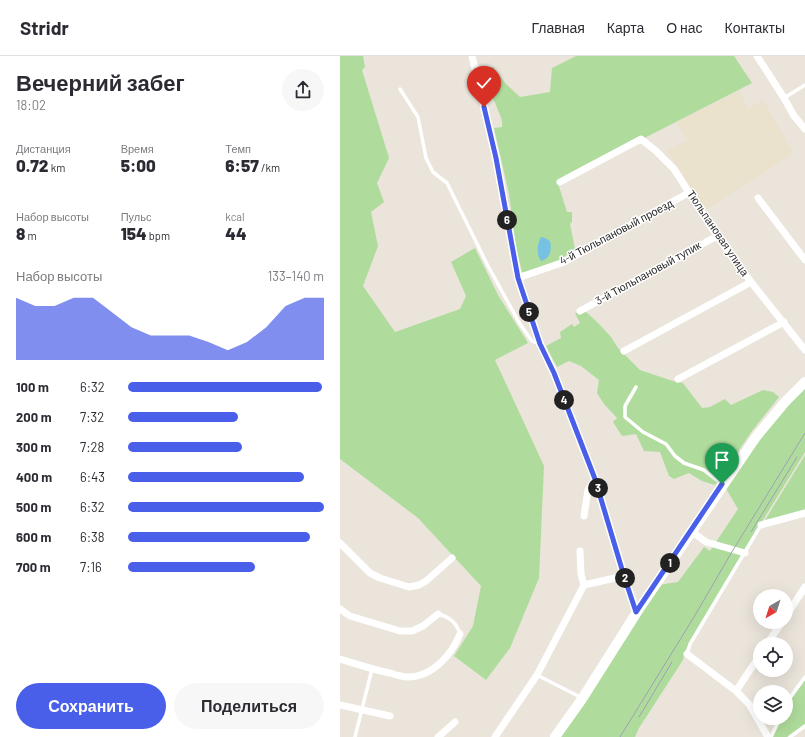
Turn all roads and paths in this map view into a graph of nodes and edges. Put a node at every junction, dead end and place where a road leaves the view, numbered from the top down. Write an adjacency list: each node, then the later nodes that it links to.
1 (472, 56): 12 (street)
2 (757, 56): 5 (street)
3 (805, 85): 5 (lane)
4 (400, 89): 16 (lane)
5 (784, 98): 6 (street)
6 (805, 129)
7 (560, 182): 8 (street, Тюльпановая улица)
8 (690, 192): 10 (street, Тюльпановая улица); 12 (street, 4-й Тюльпановый проезд)
9 (758, 198): 11 (street)
10 (717, 236): 13 (street, Тюльпановая улица); 14 (street, 3-й Тюльпановый тупик)
11 (805, 260)
12 (518, 278): 16 (street)
13 (751, 282): 15 (street, Тюльпановая улица); 18 (street)
14 (580, 311)
15 (784, 322): 17 (street, Тюльпановая улица); 19 (street)
16 (540, 344): 22 (street)
17 (805, 350)
18 (624, 351)
19 (678, 379)
20 (805, 382): 23 (main road)
21 (636, 387): 23 (lane)
22 (595, 479): 25 (street); 32 (street)
23 (722, 484): 27 (main road)
24 (805, 513): 26 (street)
25 (584, 516)
26 (761, 525): 30 (lane)
27 (691, 531): 30 (street); 37 (main road)
28 (340, 543): 31 (street)
29 (580, 551): 33 (street)
30 (745, 553): 40 (lane)
31 (452, 558)
32 (624, 576): 33 (street); 37 (street)
33 (584, 585): 44 (street)
34 (805, 587): 35 (street)
35 (793, 605)
36 (340, 609): 38 (street)
37 (636, 612): 48 (main road)
38 (438, 614): 39 (lane)
39 (460, 634): 43 (street)
40 (687, 654): 46 (street)
41 (340, 659): 43 (street)
42 (753, 666): 46 (street)
43 (372, 669): 50 (lane)
44 (537, 675): 48 (lane); 57 (street)
45 (805, 677): 47 (lane)
46 (736, 691): 59 (street)
47 (793, 693)
48 (582, 698): 58 (main road)
49 (340, 705): 50 (street)
50 (362, 711): 51 (street); 55 (lane)
51 (390, 716)
52 (455, 722): 56 (street)
53 (776, 725): 59 (lane)
54 (805, 726): 60 (lane)
55 (355, 737)
56 (438, 737)
57 (495, 737)
58 (555, 737)
59 (769, 737)
60 (790, 737)

